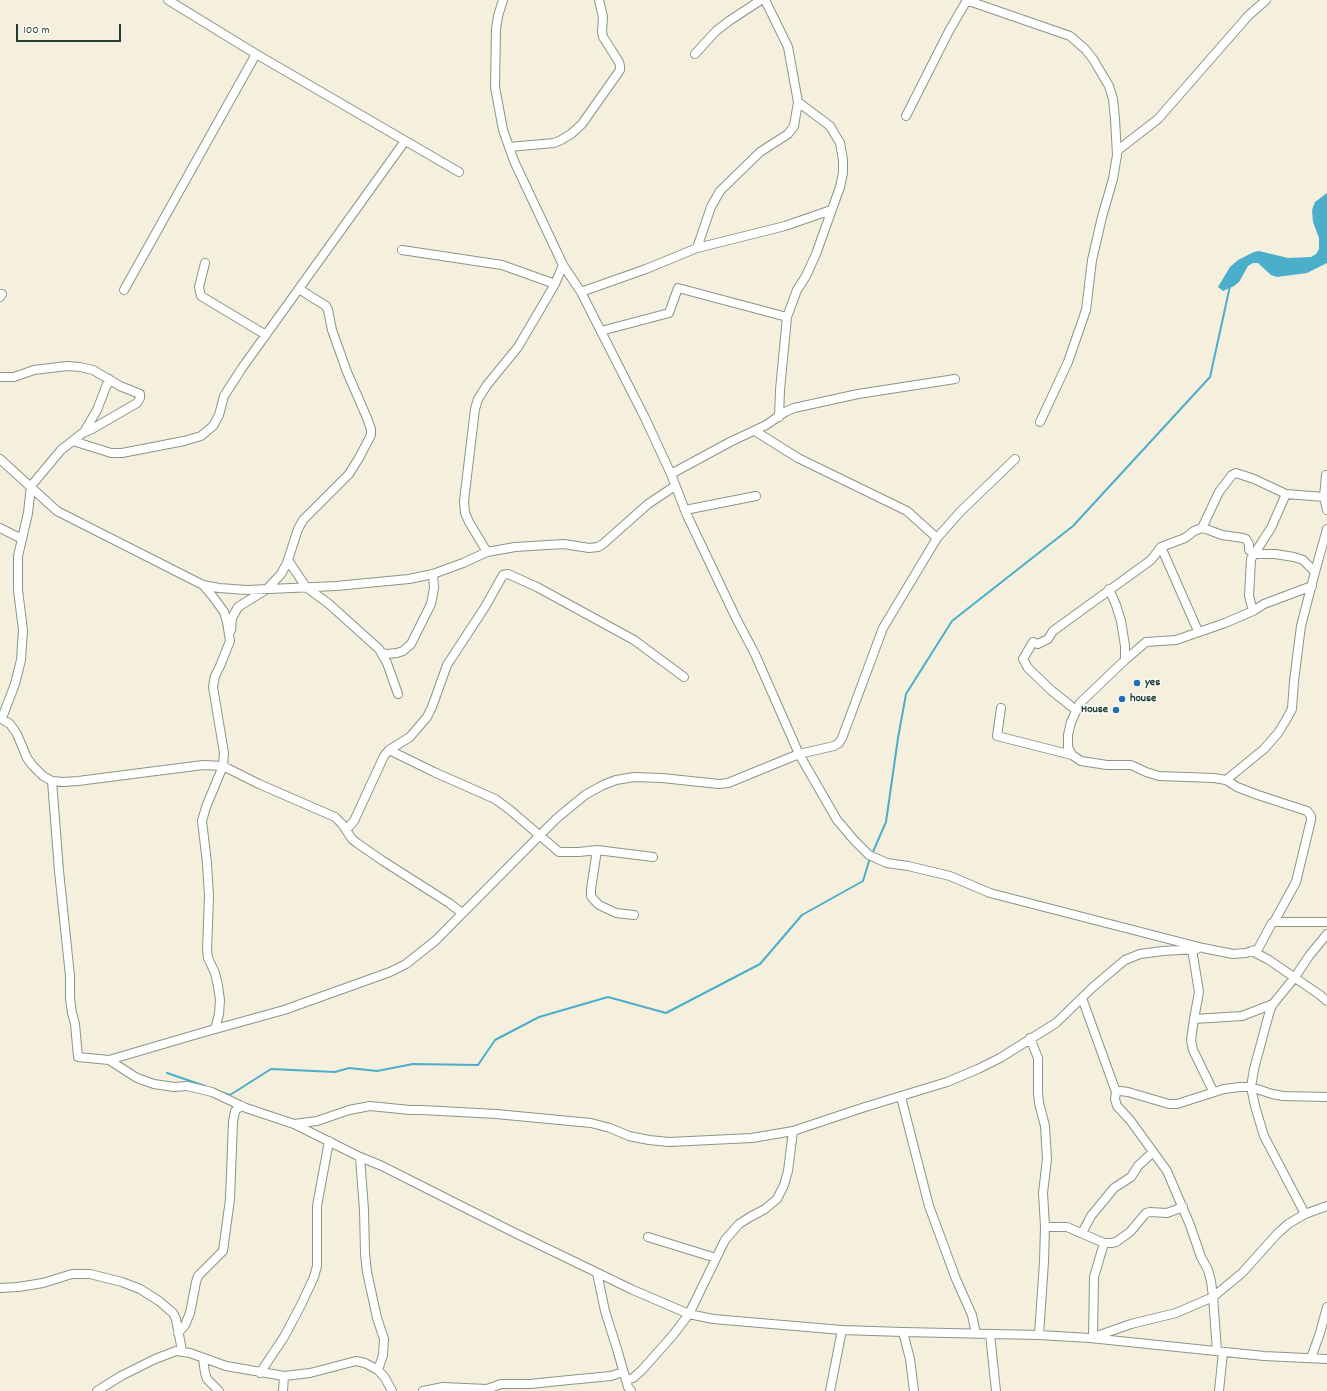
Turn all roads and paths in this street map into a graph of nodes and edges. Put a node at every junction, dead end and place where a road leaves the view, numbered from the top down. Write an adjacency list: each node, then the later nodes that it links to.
1 (168, 0): 8 (street)
2 (503, 0): 13 (street)
3 (599, 0): 13 (street)
4 (761, 0): 9 (street)
5 (765, 0): 10 (street)
6 (966, 0): 11 (street); 14 (street)
7 (1266, 0): 14 (street)
8 (256, 54): 12 (street); 23 (street)
9 (695, 54)
10 (798, 102): 16 (street); 17 (street)
11 (906, 116)
12 (405, 141): 15 (street); 22 (street)
13 (509, 148): 20 (street)
14 (1118, 150): 32 (street)
15 (459, 172)
16 (831, 210): 17 (street); 25 (street)
17 (697, 248): 24 (street)
18 (402, 250): 21 (street)
19 (204, 263): 27 (street)
20 (563, 265): 21 (street); 24 (street)
21 (555, 284): 53 (street)
22 (299, 289): 27 (street); 55 (street)
23 (124, 290)
24 (581, 292): 26 (street)
25 (786, 317): 26 (street); 31 (street)
26 (601, 331): 38 (street)
27 (266, 335): 35 (street)
28 (0, 377): 29 (street)
29 (109, 379): 34 (street); 34 (street)
30 (956, 379): 31 (street)
31 (779, 417): 33 (street)
32 (1040, 422)
33 (755, 431): 38 (street); 50 (street)
34 (84, 432): 35 (street)
35 (73, 441): 40 (street)
36 (1015, 459): 50 (street)
37 (0, 460): 40 (street)
38 (671, 474): 41 (street)
39 (1326, 475): 44 (street)
40 (31, 486): 51 (street); 58 (street)
41 (674, 486): 45 (street); 53 (street)
42 (1286, 494): 44 (street); 48 (street); 54 (street)
43 (756, 496): 45 (street)
44 (1324, 497): 46 (street)
45 (685, 510): 74 (street)
46 (1327, 510)
47 (0, 528): 51 (street)
48 (1202, 528): 52 (street); 54 (street)
49 (1327, 529): 56 (street)
50 (937, 538): 74 (street)
51 (22, 539): 72 (street)
52 (1161, 547): 62 (street); 64 (street)
53 (487, 552): 57 (street)
54 (1254, 554): 56 (street); 63 (street)
55 (288, 560): 60 (street); 61 (street)
56 (1314, 572): 59 (street)
57 (432, 574): 60 (street); 66 (street)
58 (203, 585): 61 (street); 65 (street)
59 (1312, 586): 63 (street); 77 (street)
60 (306, 587): 61 (street); 66 (street)
61 (266, 589): 65 (street)
62 (1109, 589): 67 (street); 71 (street)
63 (1253, 611): 64 (street)
64 (1198, 631): 67 (street)
65 (230, 640): 76 (street)
66 (382, 653): 69 (street)
67 (1125, 660): 71 (street)
68 (684, 677): 73 (street)
69 (398, 694)
70 (1000, 708): 75 (street)
71 (1076, 710): 75 (street)
72 (1, 718): 78 (street)
73 (389, 750): 79 (street); 80 (street)
74 (799, 754): 80 (street); 88 (street)
75 (1072, 755): 77 (street)
76 (223, 766): 78 (street); 79 (street); 96 (street)
77 (1226, 780): 85 (street)
78 (52, 781): 98 (street)
79 (346, 830): 83 (street)
80 (540, 835): 81 (street); 83 (street)
81 (597, 850): 82 (street); 84 (street)
82 (653, 857)
83 (462, 913): 96 (street)
84 (634, 915)
85 (1274, 922): 86 (street); 90 (street)
86 (1327, 922)
87 (1327, 934): 91 (street)
88 (1203, 948): 89 (street); 90 (street)
89 (1192, 949): 92 (street); 95 (street)
90 (1252, 951): 91 (street)
91 (1295, 977): 93 (street); 94 (street)
92 (1082, 998): 97 (street); 101 (street)
93 (1327, 1000)
94 (1273, 1004): 95 (street); 99 (street)
95 (1194, 1019): 100 (street)
96 (215, 1029): 98 (street)
97 (1030, 1038): 102 (street); 113 (street)
98 (109, 1060): 104 (street)
99 (1251, 1087): 100 (street); 103 (street); 112 (street)
100 (1213, 1091): 101 (street)
101 (1116, 1092): 108 (street)
102 (901, 1097): 106 (street); 126 (street)
103 (1327, 1097)
104 (242, 1106): 105 (street); 125 (street)
105 (294, 1124): 106 (street); 107 (street)
106 (793, 1131): 117 (street)
107 (329, 1141): 109 (street); 136 (street)
108 (1153, 1152): 111 (street); 114 (street)
109 (360, 1157): 118 (street); 135 (street)
110 (1327, 1206): 112 (street)
111 (1183, 1207): 116 (street); 120 (street)
112 (1305, 1214): 120 (street)
113 (1046, 1227): 114 (street); 128 (street)
114 (1082, 1233): 116 (street)
115 (648, 1237): 117 (street)
116 (1104, 1243): 129 (street)
117 (716, 1258): 122 (street)
118 (597, 1273): 122 (street); 139 (street)
119 (0, 1288): 125 (street)
120 (1213, 1297): 129 (street); 131 (street)
121 (1327, 1307): 133 (street)
122 (689, 1314): 123 (street); 139 (street)
123 (842, 1330): 124 (street); 146 (street)
124 (902, 1332): 126 (street); 147 (street)
125 (178, 1333): 130 (street)
126 (976, 1334): 127 (street)
127 (990, 1334): 128 (street); 148 (street)
128 (1039, 1335): 129 (street)
129 (1091, 1338): 131 (street)
130 (182, 1351): 132 (street); 141 (street)
131 (1220, 1352): 133 (street); 149 (street)
132 (202, 1358): 136 (street); 142 (street)
133 (1311, 1358): 134 (street)
134 (1327, 1359)
135 (378, 1370): 137 (street); 144 (street)
136 (260, 1373): 137 (street)
137 (284, 1376): 143 (street)
138 (611, 1376): 139 (street); 139 (street); 140 (street)
139 (627, 1382)
140 (530, 1388): 145 (street)
141 (97, 1391)
142 (219, 1391)
143 (283, 1391)
144 (392, 1391)
145 (422, 1391)
146 (830, 1391)
147 (914, 1391)
148 (996, 1391)
149 (1219, 1391)

